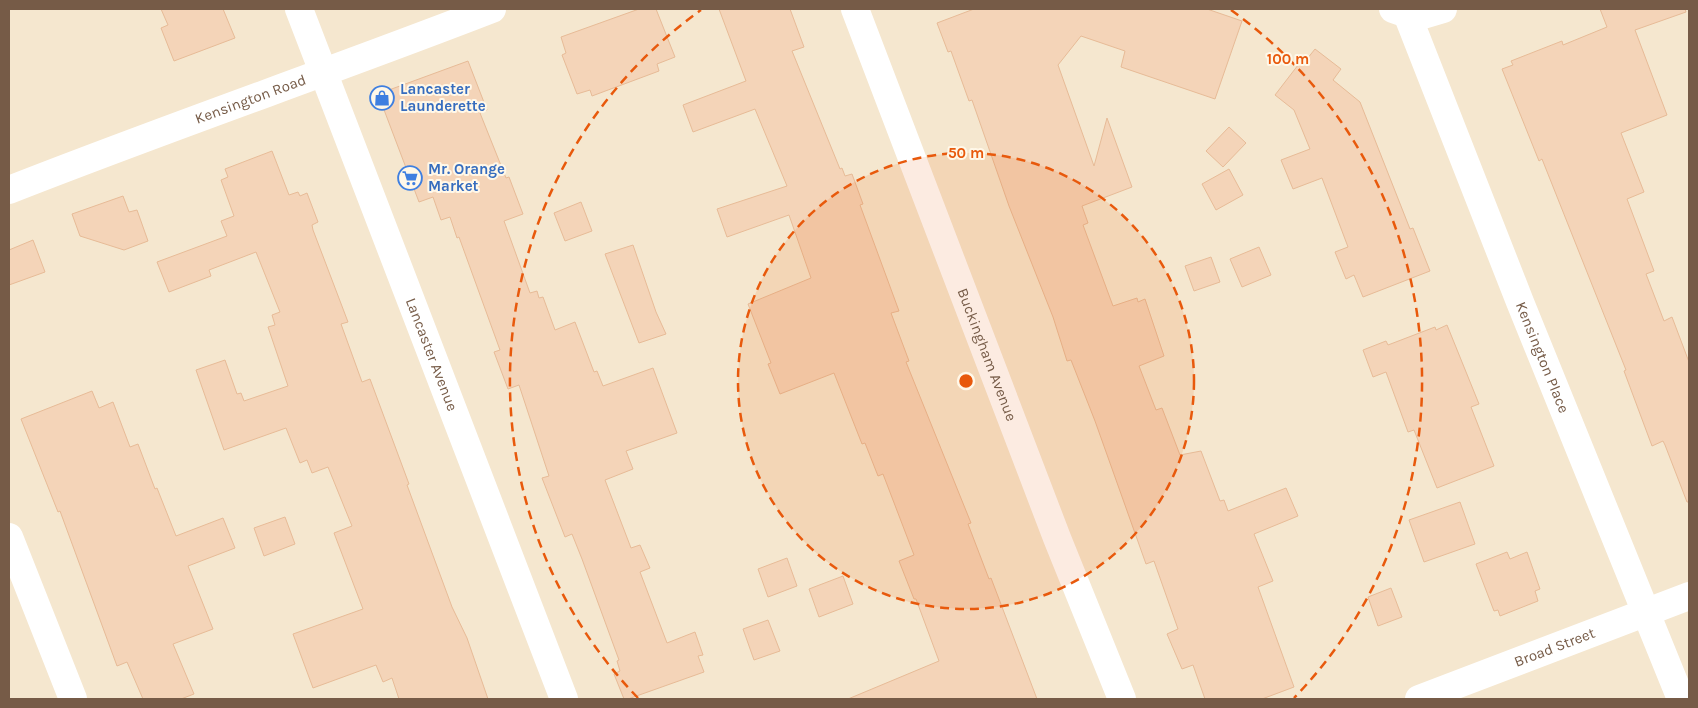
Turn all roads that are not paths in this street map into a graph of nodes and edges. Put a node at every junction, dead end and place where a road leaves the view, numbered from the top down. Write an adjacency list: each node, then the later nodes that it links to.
1 (299, 9): 6 (street, Lancaster Avenue)
2 (492, 9): 6 (street, Kensington Road)
3 (855, 9): 13 (street, Buckingham Avenue)
4 (1443, 9): 5 (street)
5 (1400, 12): 10 (street, Kensington Place)
6 (324, 74): 7 (street, Kensington Road); 12 (street, Lancaster Avenue)
7 (9, 190)
8 (9, 537): 11 (street)
9 (1689, 596): 10 (street, Broad Street)
10 (1646, 612): 14 (street, Broad Street); 15 (street, Kensington Place)
11 (73, 699)
12 (564, 699)
13 (1122, 699)
14 (1419, 699)
15 (1681, 699)

